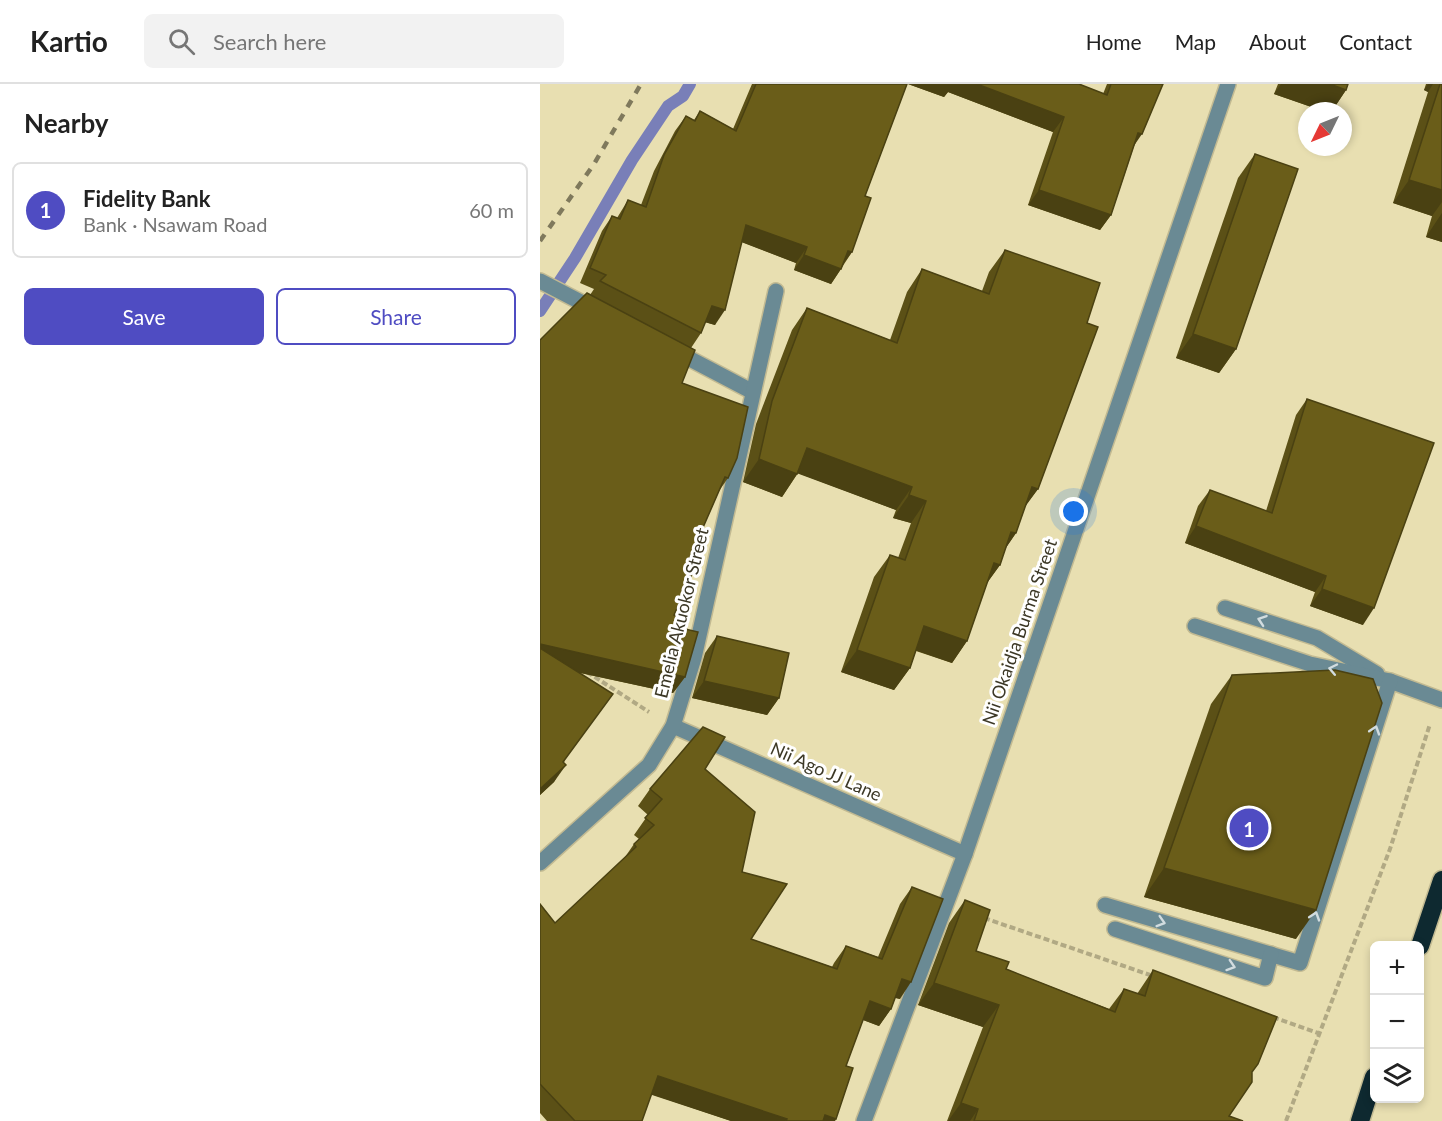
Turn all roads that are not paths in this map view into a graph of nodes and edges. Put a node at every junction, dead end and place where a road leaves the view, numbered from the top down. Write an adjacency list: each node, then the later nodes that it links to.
1 (1228, 84): 12 (street, Nii Okaidja Burma Street)
2 (540, 281): 4 (street)
3 (776, 291): 6 (street, Emelia Akuokor Street)
4 (611, 318)
5 (662, 344): 6 (street)
6 (753, 392): 11 (street, Emelia Akuokor Street)
7 (1225, 608): 9 (street, one-way to 7)
8 (1196, 626): 9 (street, one-way to 8)
9 (1390, 681): 10 (street); 18 (street, one-way to 9)
10 (1440, 699)
11 (673, 726): 12 (street, Nii Ago JJ Lane); 13 (street, Emelia Akuokor Street)
12 (964, 854): 20 (street, Nii Okaidja Burma Street)
13 (540, 863)
14 (1442, 880): 17 (highway)
15 (1105, 905): 18 (street, one-way to 18)
16 (1115, 928): 18 (street, one-way to 18)
17 (1421, 941)
18 (1271, 954)
19 (1370, 1090): 21 (highway)
20 (864, 1121)
21 (1360, 1121)

